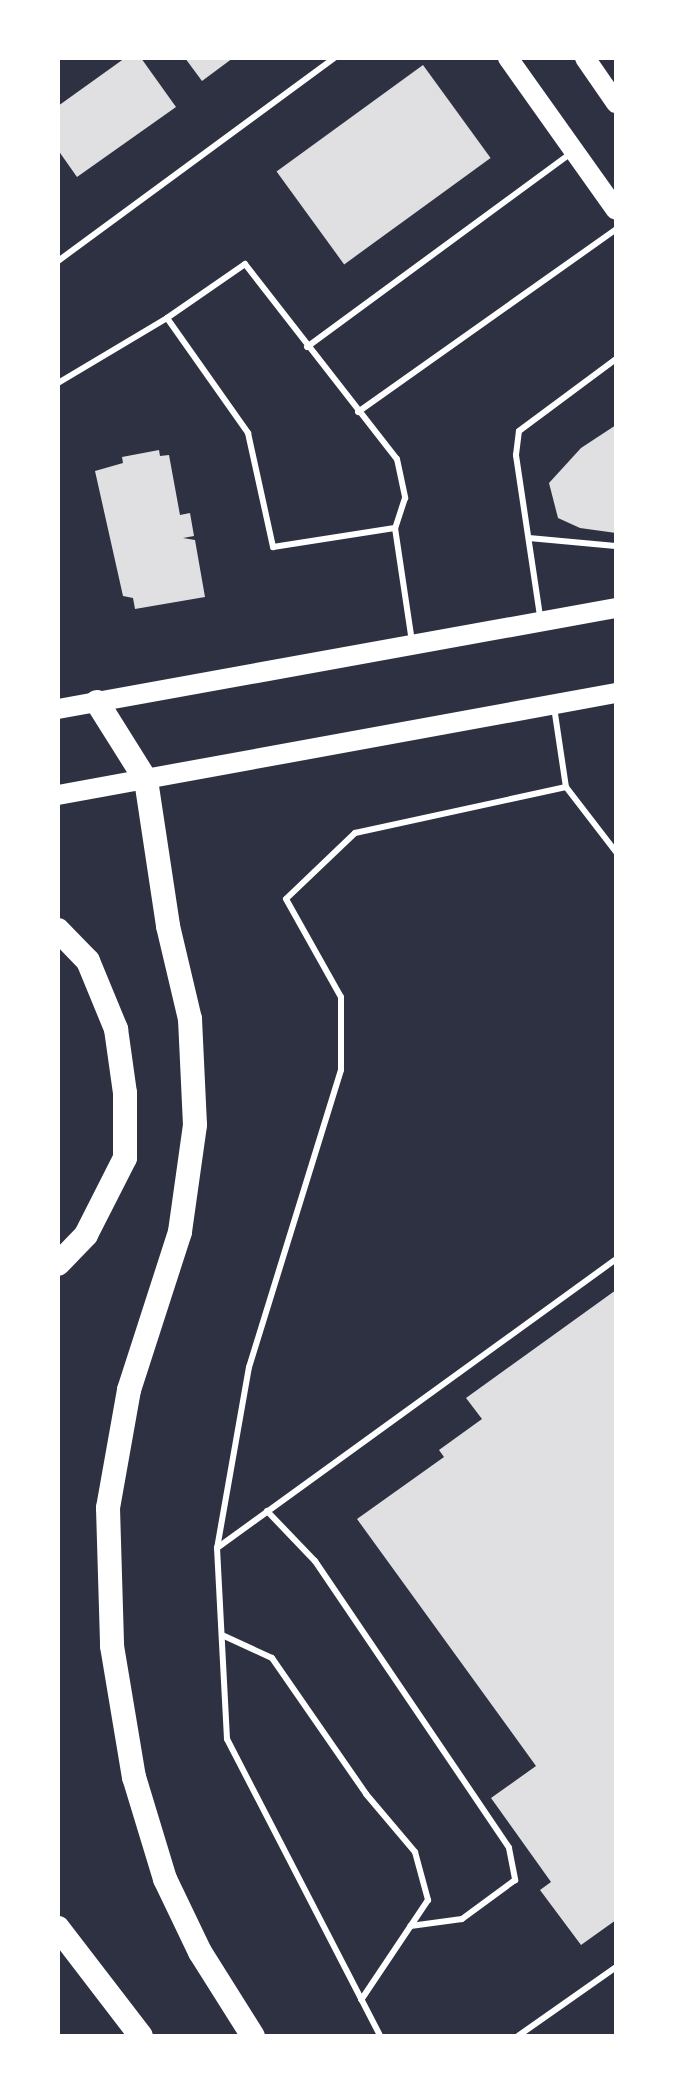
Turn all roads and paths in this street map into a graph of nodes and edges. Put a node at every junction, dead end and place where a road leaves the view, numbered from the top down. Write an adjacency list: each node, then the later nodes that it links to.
1 (334, 58): 8 (lane)
2 (508, 58): 5 (main road)
3 (585, 58): 4 (main road)
4 (616, 103)
5 (574, 151): 6 (main road); 10 (lane)
6 (616, 210)
7 (616, 229): 13 (lane)
8 (58, 261)
9 (167, 318): 10 (lane); 12 (lane); 14 (lane)
10 (307, 347): 13 (lane)
11 (616, 359): 15 (lane)
12 (58, 383)
13 (358, 412): 14 (lane)
14 (395, 528): 19 (lane)
15 (529, 538): 16 (lane); 18 (lane)
16 (616, 546)
17 (616, 608): 18 (main road)
18 (540, 622): 19 (main road)
19 (413, 645): 21 (main road)
20 (616, 693): 22 (main road)
21 (97, 702): 23 (main road); 24 (highway)
22 (554, 705): 24 (main road); 25 (lane)
23 (58, 709)
24 (146, 780): 26 (main road); 39 (highway)
25 (566, 787): 27 (lane); 32 (lane)
26 (58, 795)
27 (616, 852)
28 (58, 930): 30 (highway)
29 (616, 1259): 31 (lane)
30 (58, 1264)
31 (267, 1511): 32 (lane); 34 (lane)
32 (217, 1548): 33 (lane)
33 (222, 1635): 34 (lane); 37 (lane)
34 (410, 1926): 37 (lane)
35 (58, 1928): 38 (highway)
36 (616, 1967): 41 (lane)
37 (361, 2000): 40 (lane)
38 (141, 2036)
39 (253, 2036)
40 (380, 2036)
41 (518, 2036)

